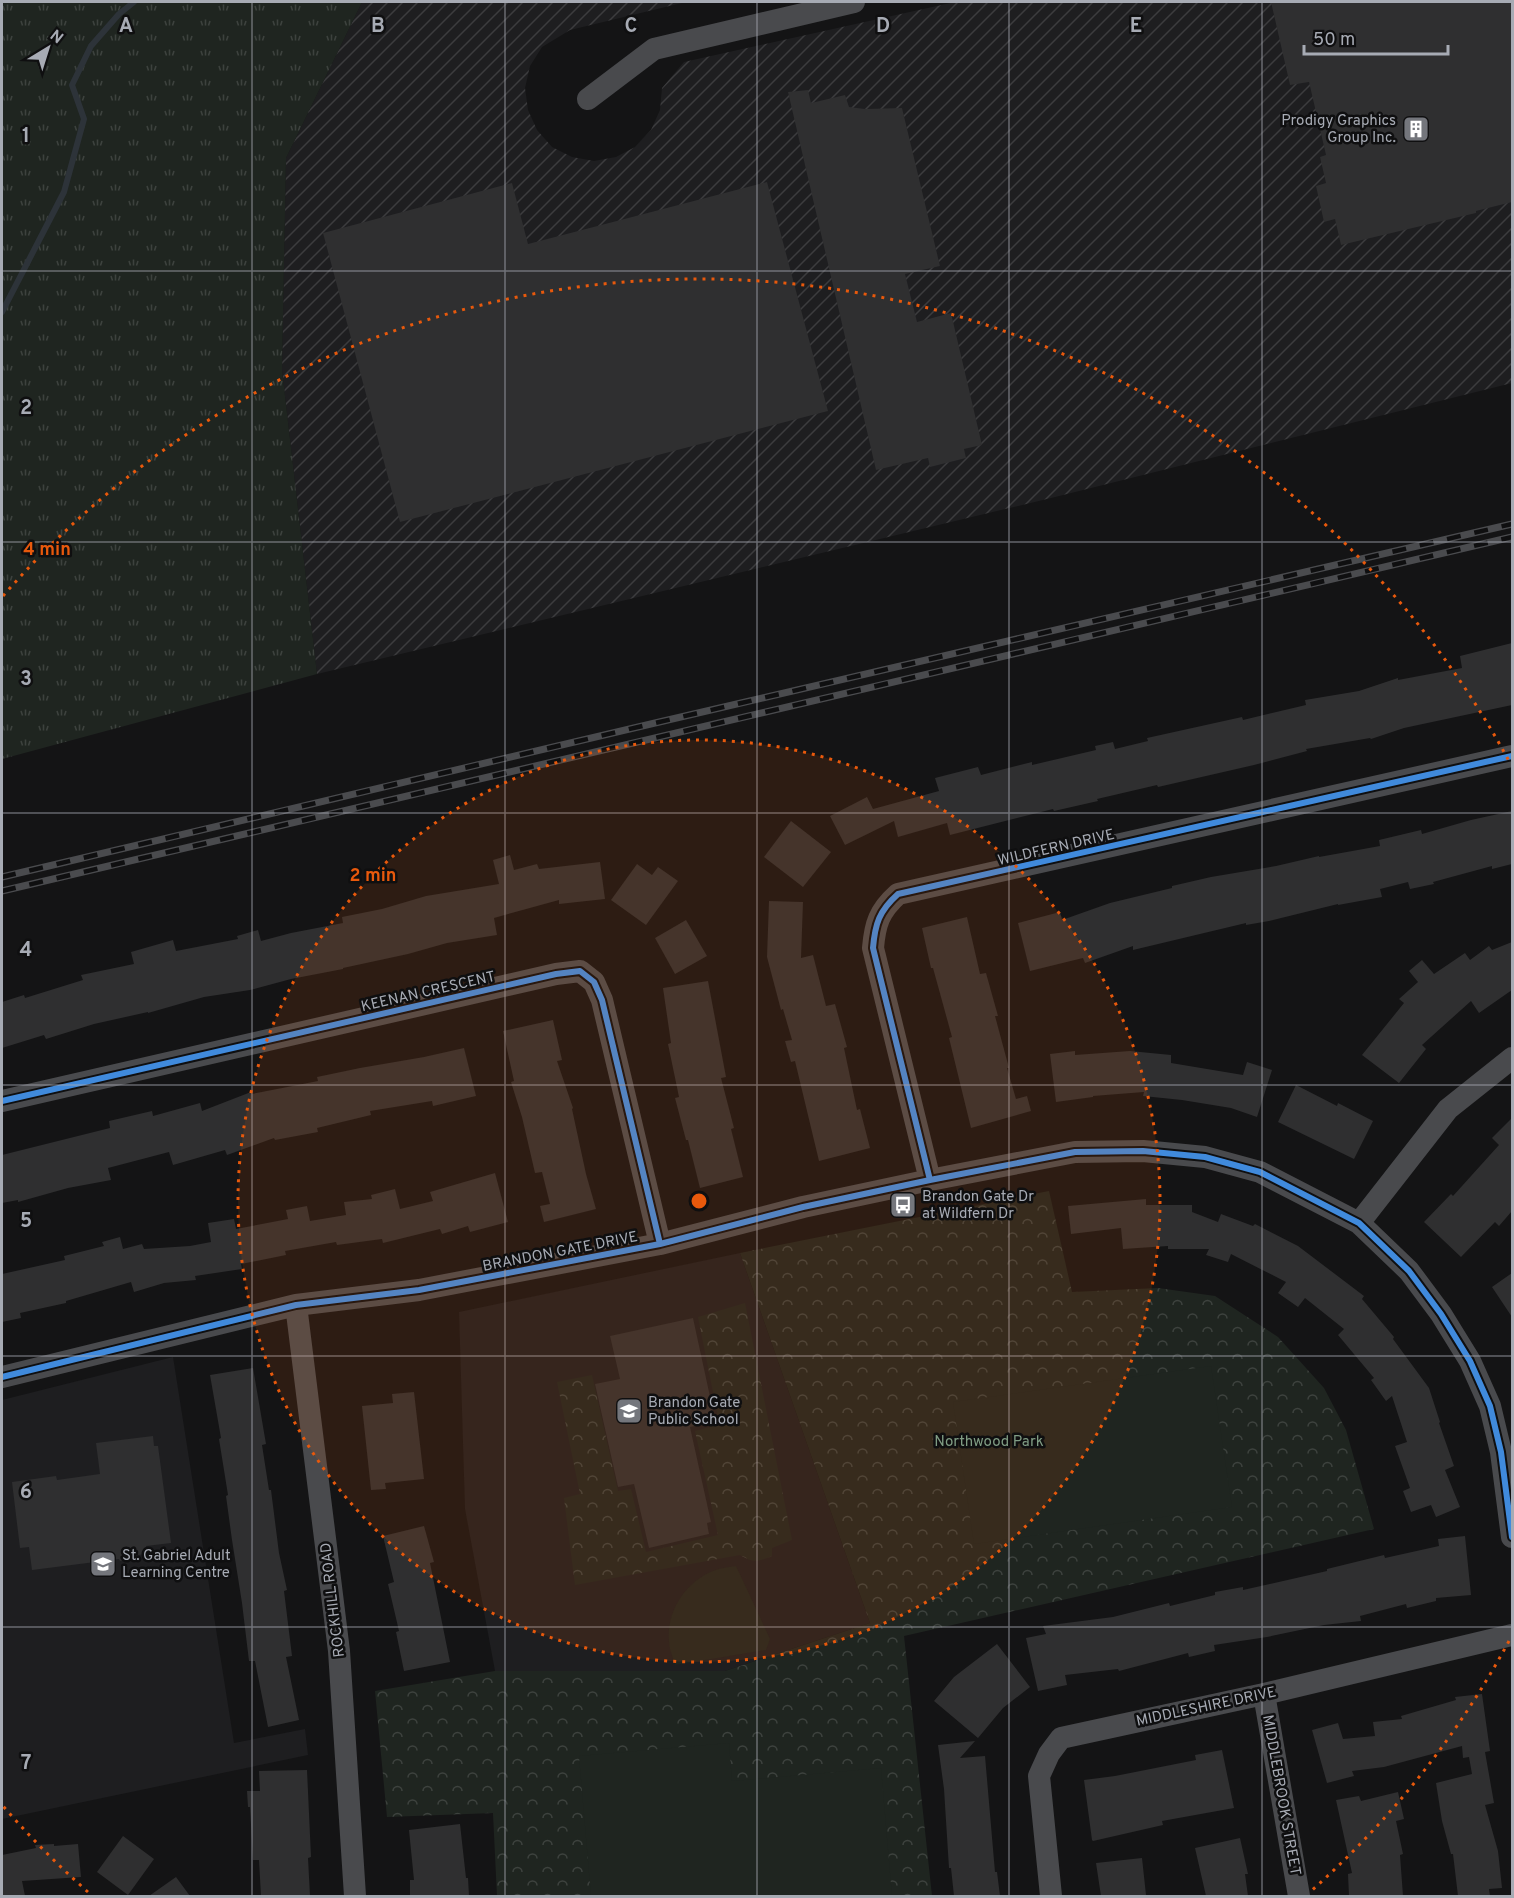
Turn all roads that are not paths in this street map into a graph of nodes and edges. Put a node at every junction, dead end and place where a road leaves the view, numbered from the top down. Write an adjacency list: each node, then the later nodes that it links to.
1 (854, 2): 2 (street)
2 (588, 99)
3 (1512, 756): 6 (street, WILDFERN DRIVE)
4 (1512, 1058): 7 (street)
5 (2, 1101): 8 (street, KEENAN CRESCENT)
6 (930, 1180): 7 (street, BRANDON GATE DRIVE); 8 (street, BRANDON GATE DRIVE)
7 (1359, 1223): 11 (street, BRANDON GATE DRIVE)
8 (660, 1244): 9 (street, BRANDON GATE DRIVE)
9 (296, 1305): 10 (street, BRANDON GATE DRIVE); 14 (street, ROCKHILL ROAD)
10 (2, 1377)
11 (1512, 1537)
12 (1512, 1635): 13 (street, MIDDLESHIRE DRIVE)
13 (1264, 1694): 15 (street, MIDDLESHIRE DRIVE); 16 (street, MIDDLEBROOK STREET)
14 (356, 1896)
15 (1051, 1896)
16 (1299, 1896)

